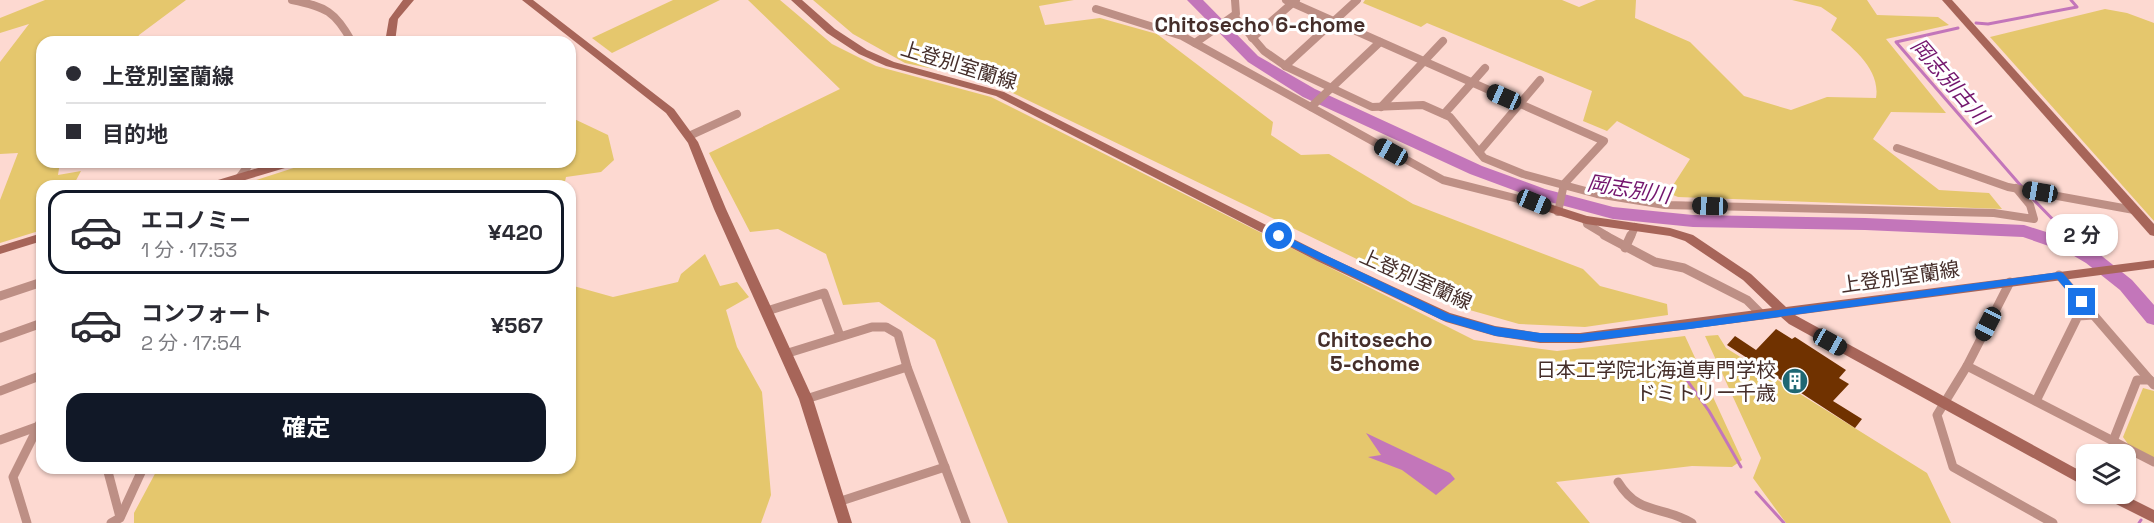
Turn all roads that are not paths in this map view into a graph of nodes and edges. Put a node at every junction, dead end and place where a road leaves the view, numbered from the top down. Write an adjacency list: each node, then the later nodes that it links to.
1 (292, 0): 12 (street)
2 (408, 0): 13 (main road)
3 (528, 0): 14 (main road)
4 (796, 0): 56 (main road, 上登別室蘭線)
5 (1235, 0): 10 (street)
6 (1357, 0): 11 (street)
7 (1947, 0): 42 (main road)
8 (1292, 1): 11 (street); 16 (street)
9 (1096, 9): 19 (street)
10 (1232, 17): 16 (street); 19 (street)
11 (1334, 21): 18 (street); 21 (street)
12 (349, 36)
13 (390, 36)
14 (574, 36)
15 (576, 38): 31 (main road)
16 (1252, 38): 21 (street)
17 (1443, 41): 20 (street)
18 (1380, 42): 20 (street); 25 (street)
19 (1195, 43): 27 (street)
20 (1425, 62): 24 (street); 28 (street)
21 (1285, 66): 25 (street)
22 (1485, 68): 24 (street)
23 (1540, 80): 26 (street)
24 (1472, 83): 26 (street); 30 (street)
25 (1331, 87): 27 (street); 28 (street)
26 (1520, 104): 33 (street); 38 (street)
27 (1313, 105): 40 (street)
28 (1381, 107): 30 (street)
29 (737, 114): 31 (street)
30 (1444, 114): 33 (street)
31 (689, 136): 54 (main road)
32 (1897, 148): 39 (street)
33 (1479, 152): 38 (street)
34 (246, 168): 36 (street)
35 (272, 168): 36 (main road)
36 (239, 178): 37 (main road)
37 (232, 180)
38 (1563, 186): 39 (street); 41 (street)
39 (2016, 188): 42 (street)
40 (1534, 202): 41 (main road)
41 (1558, 208): 43 (main road)
42 (2134, 210): 45 (main road)
43 (1586, 220): 44 (main road); 47 (street)
44 (1635, 226): 47 (street); 55 (main road)
45 (2154, 232)
46 (36, 239): 48 (main road)
47 (1625, 248): 56 (street)
48 (0, 250)
49 (2154, 264): 50 (main road, 上登別室蘭線)
50 (2059, 275): 51 (main road, 上登別室蘭線); 57 (street)
51 (2010, 282): 55 (main road, 上登別室蘭線); 62 (street)
52 (36, 284): 53 (street)
53 (0, 296)
54 (767, 312): 59 (street); 61 (main road)
55 (1783, 312): 56 (main road, 上登別室蘭線); 69 (main road)
56 (1762, 315)
57 (2094, 315): 65 (street); 68 (street)
58 (36, 325): 60 (street)
59 (840, 336): 61 (street); 63 (street)
60 (0, 338)
61 (785, 354): 67 (main road)
62 (1967, 366): 68 (street); 69 (street)
63 (907, 367): 67 (street); 75 (street)
64 (36, 377): 66 (street)
65 (2152, 382): 73 (street)
66 (0, 391)
67 (806, 399): 80 (main road)
68 (2036, 401): 73 (street)
69 (1944, 405): 78 (main road); 88 (street)
70 (36, 424): 72 (street)
71 (36, 430): 85 (street)
72 (0, 440)
73 (2113, 441): 74 (street)
74 (2154, 462)
75 (945, 467): 80 (street); 84 (street)
76 (108, 474): 83 (street)
77 (141, 474): 83 (street)
78 (2076, 476)
79 (1618, 482): 87 (street)
80 (838, 502): 86 (main road)
81 (2126, 504): 82 (main road)
82 (2153, 520)
83 (117, 522)
84 (964, 522)
85 (27, 523)
86 (845, 523)
87 (1692, 523)
88 (2053, 523)

